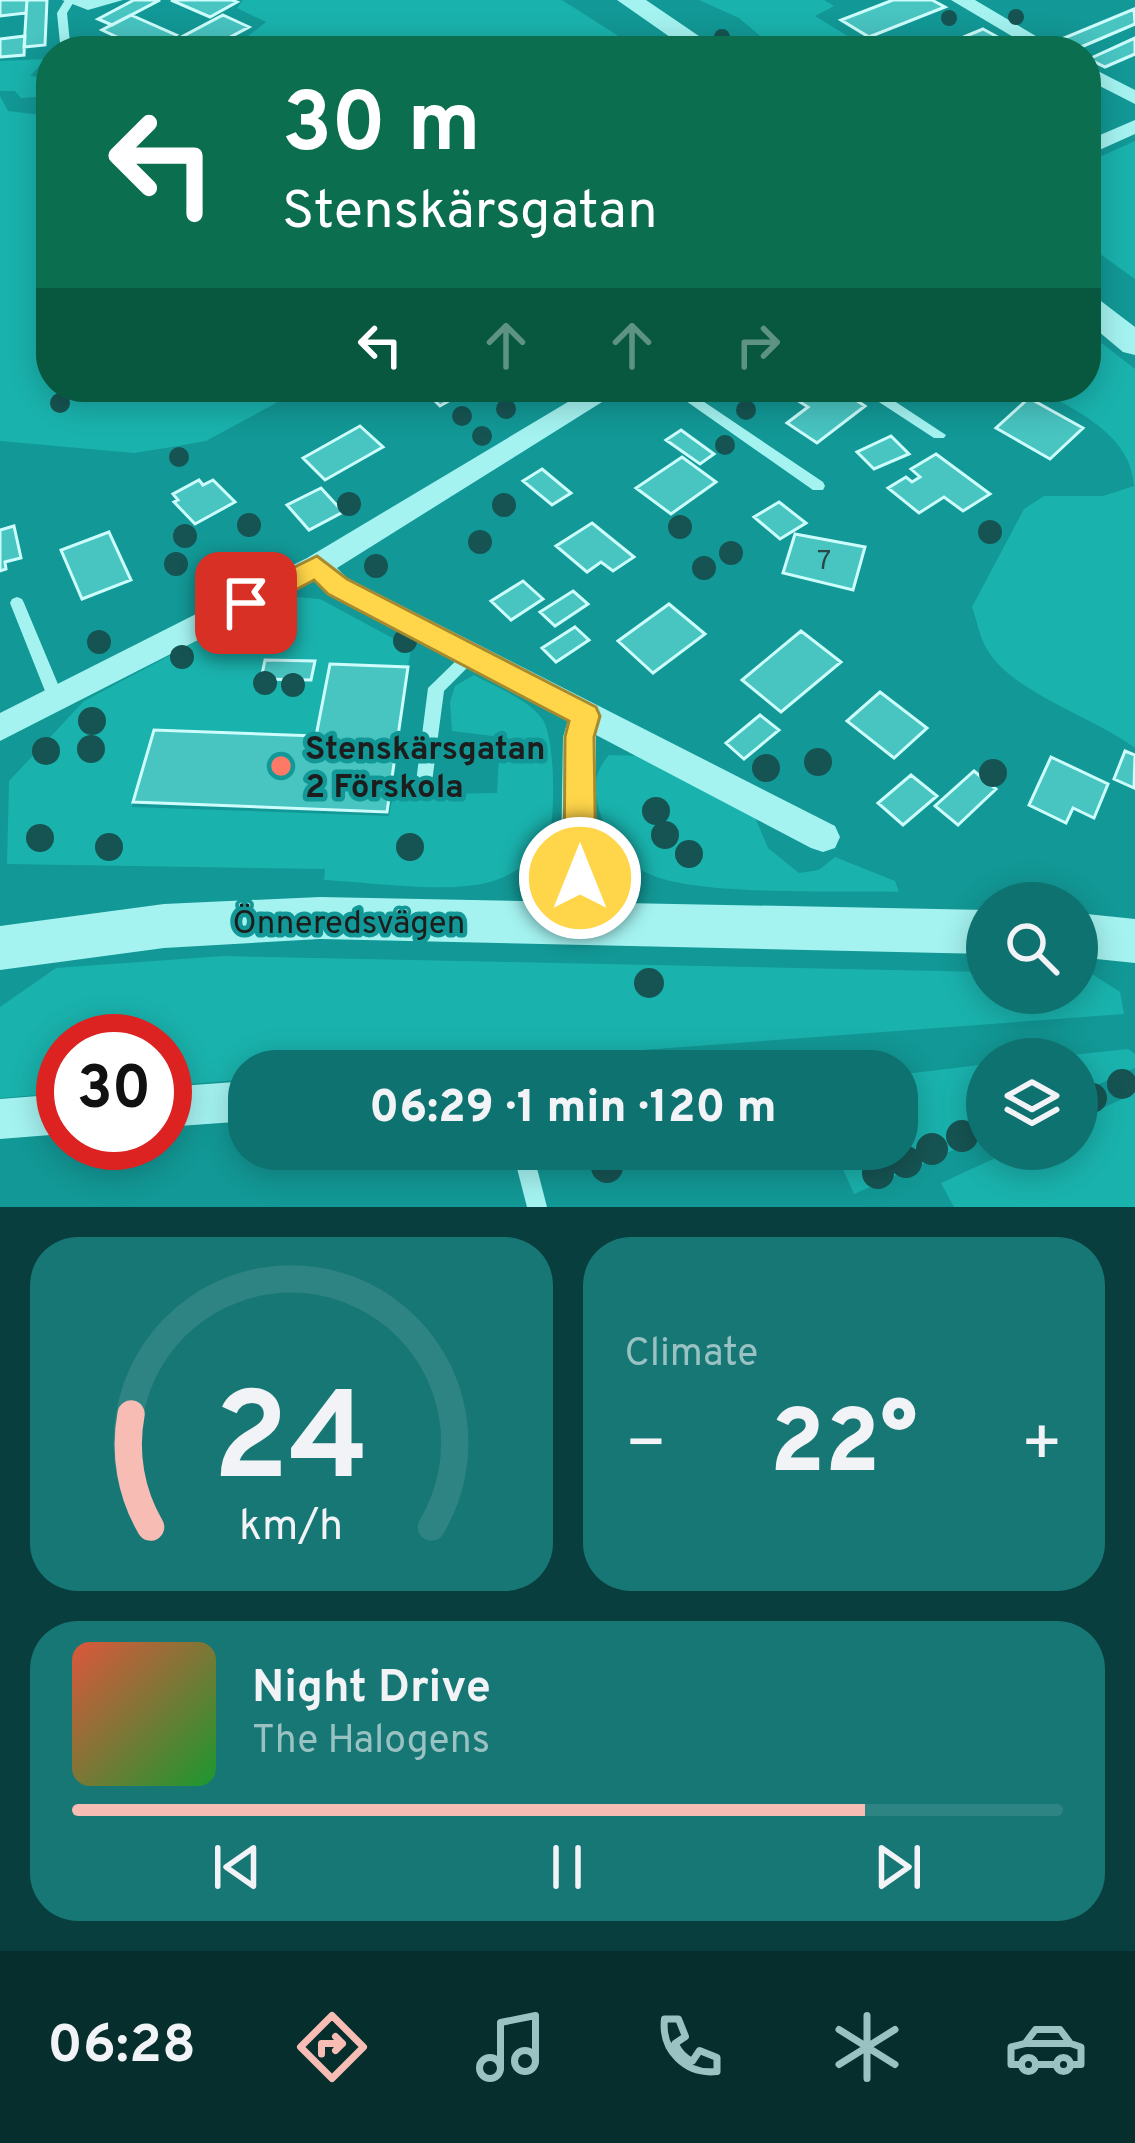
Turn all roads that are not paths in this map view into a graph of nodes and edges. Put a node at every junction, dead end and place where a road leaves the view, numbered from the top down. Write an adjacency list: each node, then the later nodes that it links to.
1 (71, 0): 2 (street); 5 (lane)
2 (113, 0)
3 (628, 0): 6 (street)
4 (961, 0): 7 (street)
5 (63, 36)
6 (684, 36)
7 (1025, 36)
8 (1101, 79): 9 (street)
9 (1135, 98)
10 (1135, 126): 11 (street)
11 (1101, 142)
12 (1101, 317): 13 (street)
13 (1135, 344)
14 (588, 402): 19 (street)
15 (695, 402): 18 (lane)
16 (886, 402): 17 (lane)
17 (939, 435)
18 (818, 486)
19 (317, 566): 21 (street); 22 (street)
20 (17, 603): 22 (lane)
21 (470, 655): 23 (street); 25 (lane)
22 (57, 701): 24 (street)
23 (585, 716): 26 (street); 27 (street)
24 (0, 728)
25 (424, 782)
26 (823, 836)
27 (578, 922): 28 (street, Önneredsvägen); 31 (street, Önneredsvägen)
28 (966, 931)
29 (1098, 935): 30 (street)
30 (1135, 936)
31 (0, 948)
32 (228, 1102): 33 (street)
33 (192, 1105)
34 (36, 1116): 35 (street)
35 (0, 1119)
36 (527, 1170): 37 (lane)
37 (537, 1207)

